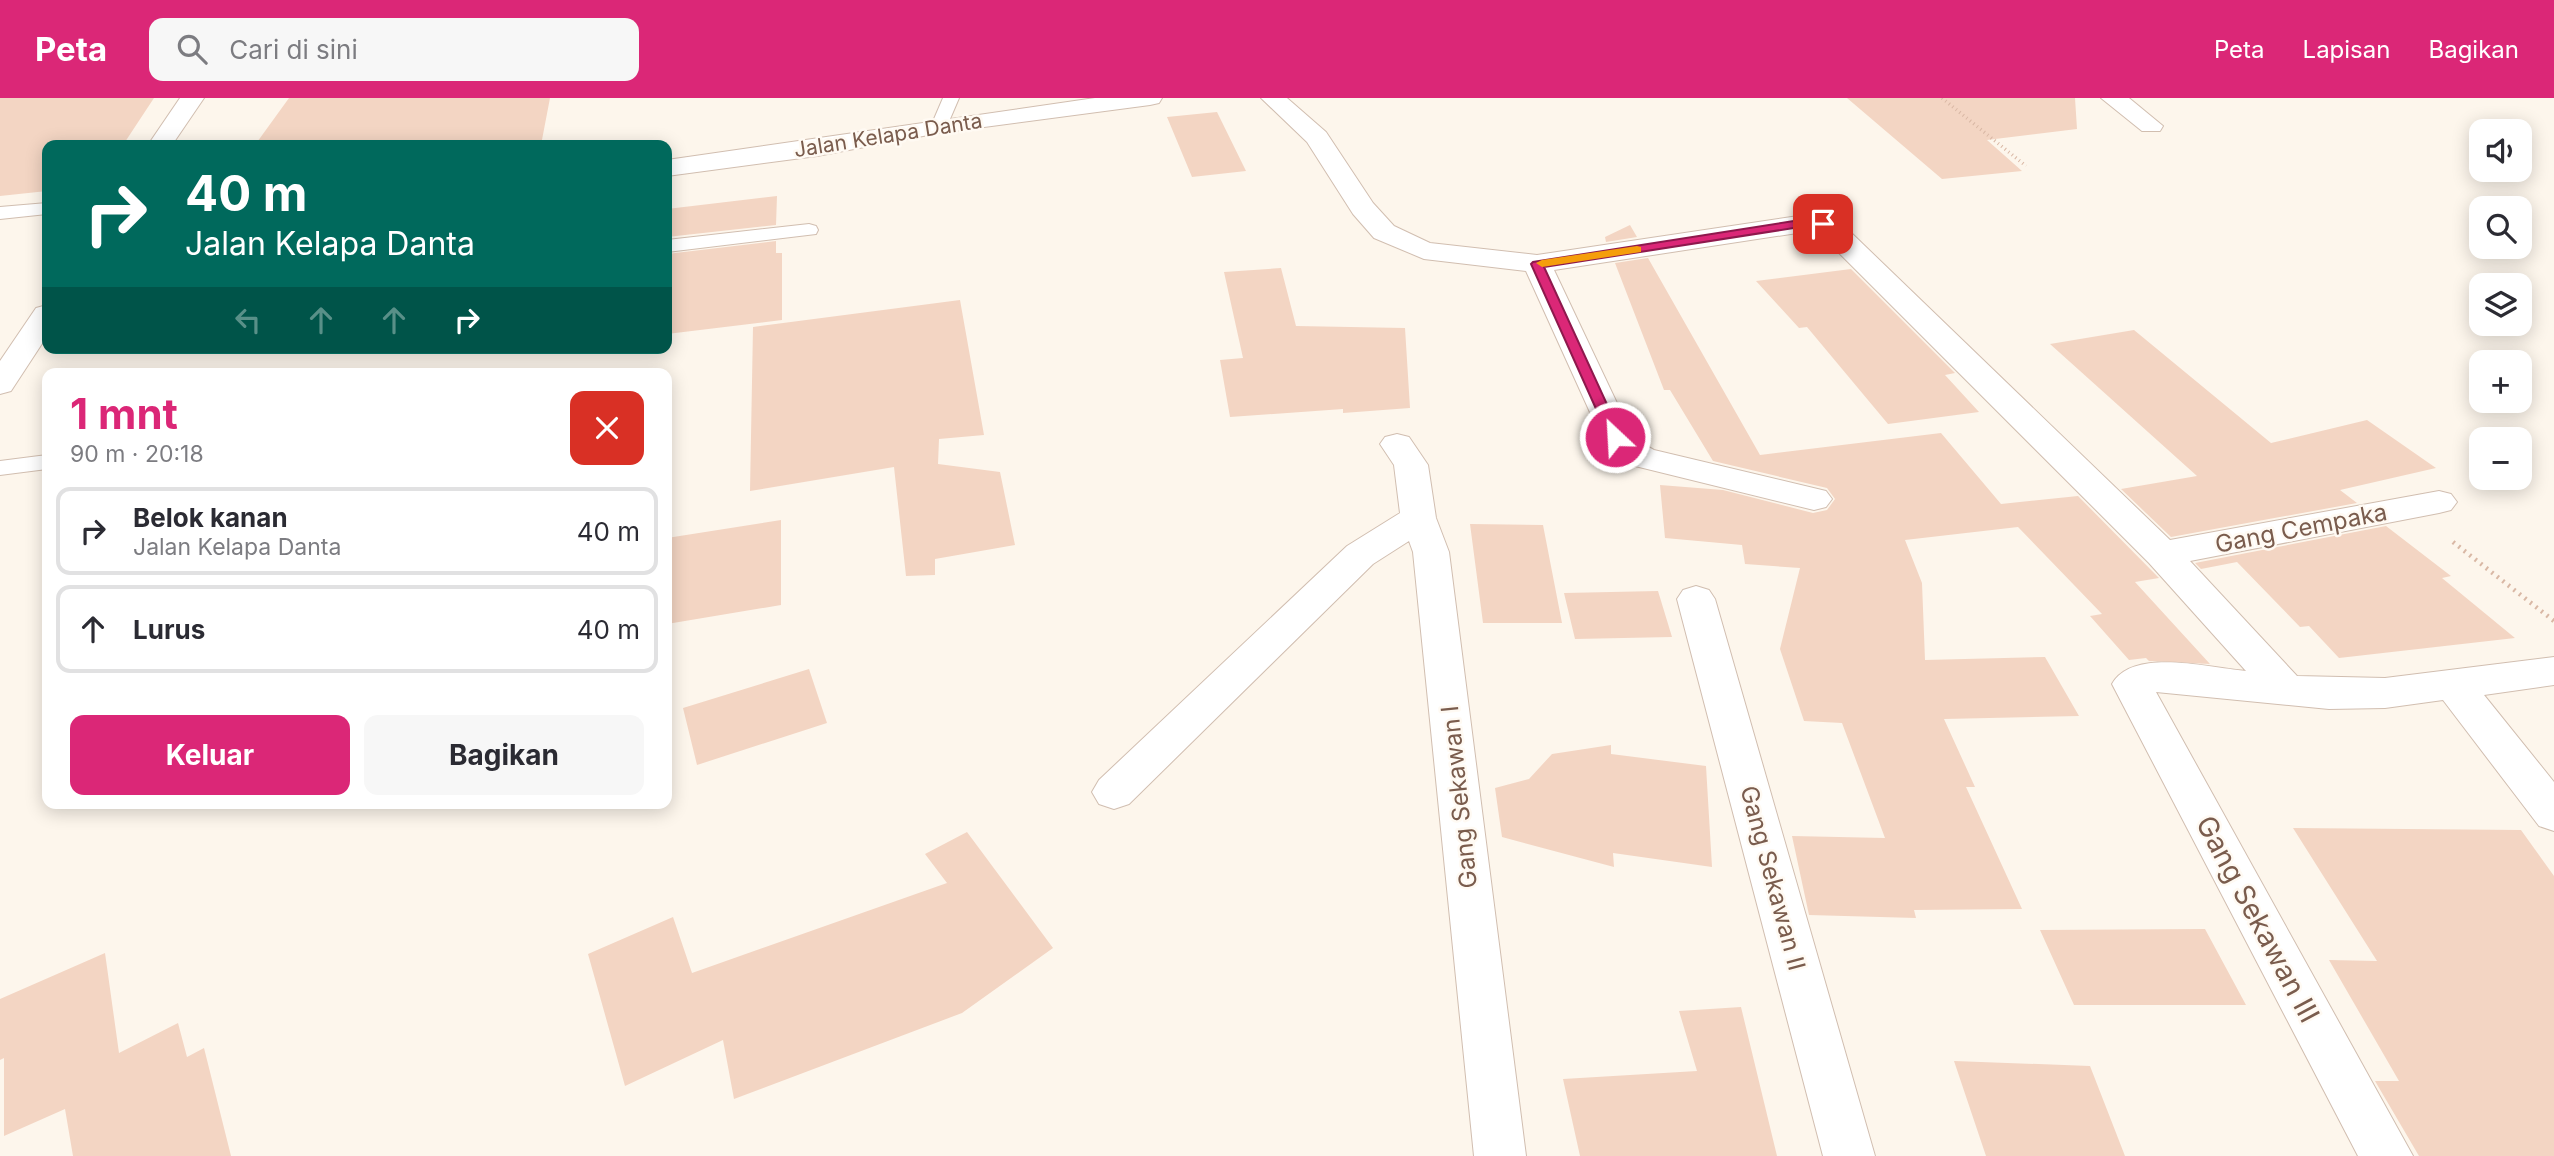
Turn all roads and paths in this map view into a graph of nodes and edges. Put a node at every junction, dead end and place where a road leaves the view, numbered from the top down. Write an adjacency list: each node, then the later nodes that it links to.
1 (192, 98): 9 (street)
2 (951, 98): 7 (lane)
3 (1150, 98): 7 (street, Jalan Kelapa Danta)
4 (1273, 98): 16 (street)
5 (1942, 98): 10 (path)
6 (2113, 98): 8 (street)
7 (939, 126): 11 (street, Jalan Kelapa Danta)
8 (2151, 126)
9 (163, 140)
10 (2026, 166)
11 (672, 167)
12 (42, 210): 13 (lane)
13 (0, 214)
14 (809, 230): 15 (lane)
15 (672, 245)
16 (1537, 264): 22 (street); 25 (street)
17 (42, 324): 18 (street)
18 (0, 384)
19 (1397, 444): 24 (street, Gang Sekawan I)
20 (42, 463): 21 (lane)
21 (0, 468)
22 (1814, 499)
23 (2424, 505): 25 (street, Gang Cempaka); 27 (path)
24 (1418, 518): 31 (street); 33 (street, Gang Sekawan I)
25 (2162, 554): 30 (street)
26 (1696, 599): 34 (street, Gang Sekawan II)
27 (2554, 621)
28 (2554, 671): 29 (street)
29 (2454, 685): 30 (street); 32 (street)
30 (2287, 691): 35 (street, Gang Sekawan III)
31 (1114, 792)
32 (2554, 814)
33 (1500, 1156)
34 (1849, 1156)
35 (2387, 1156)

